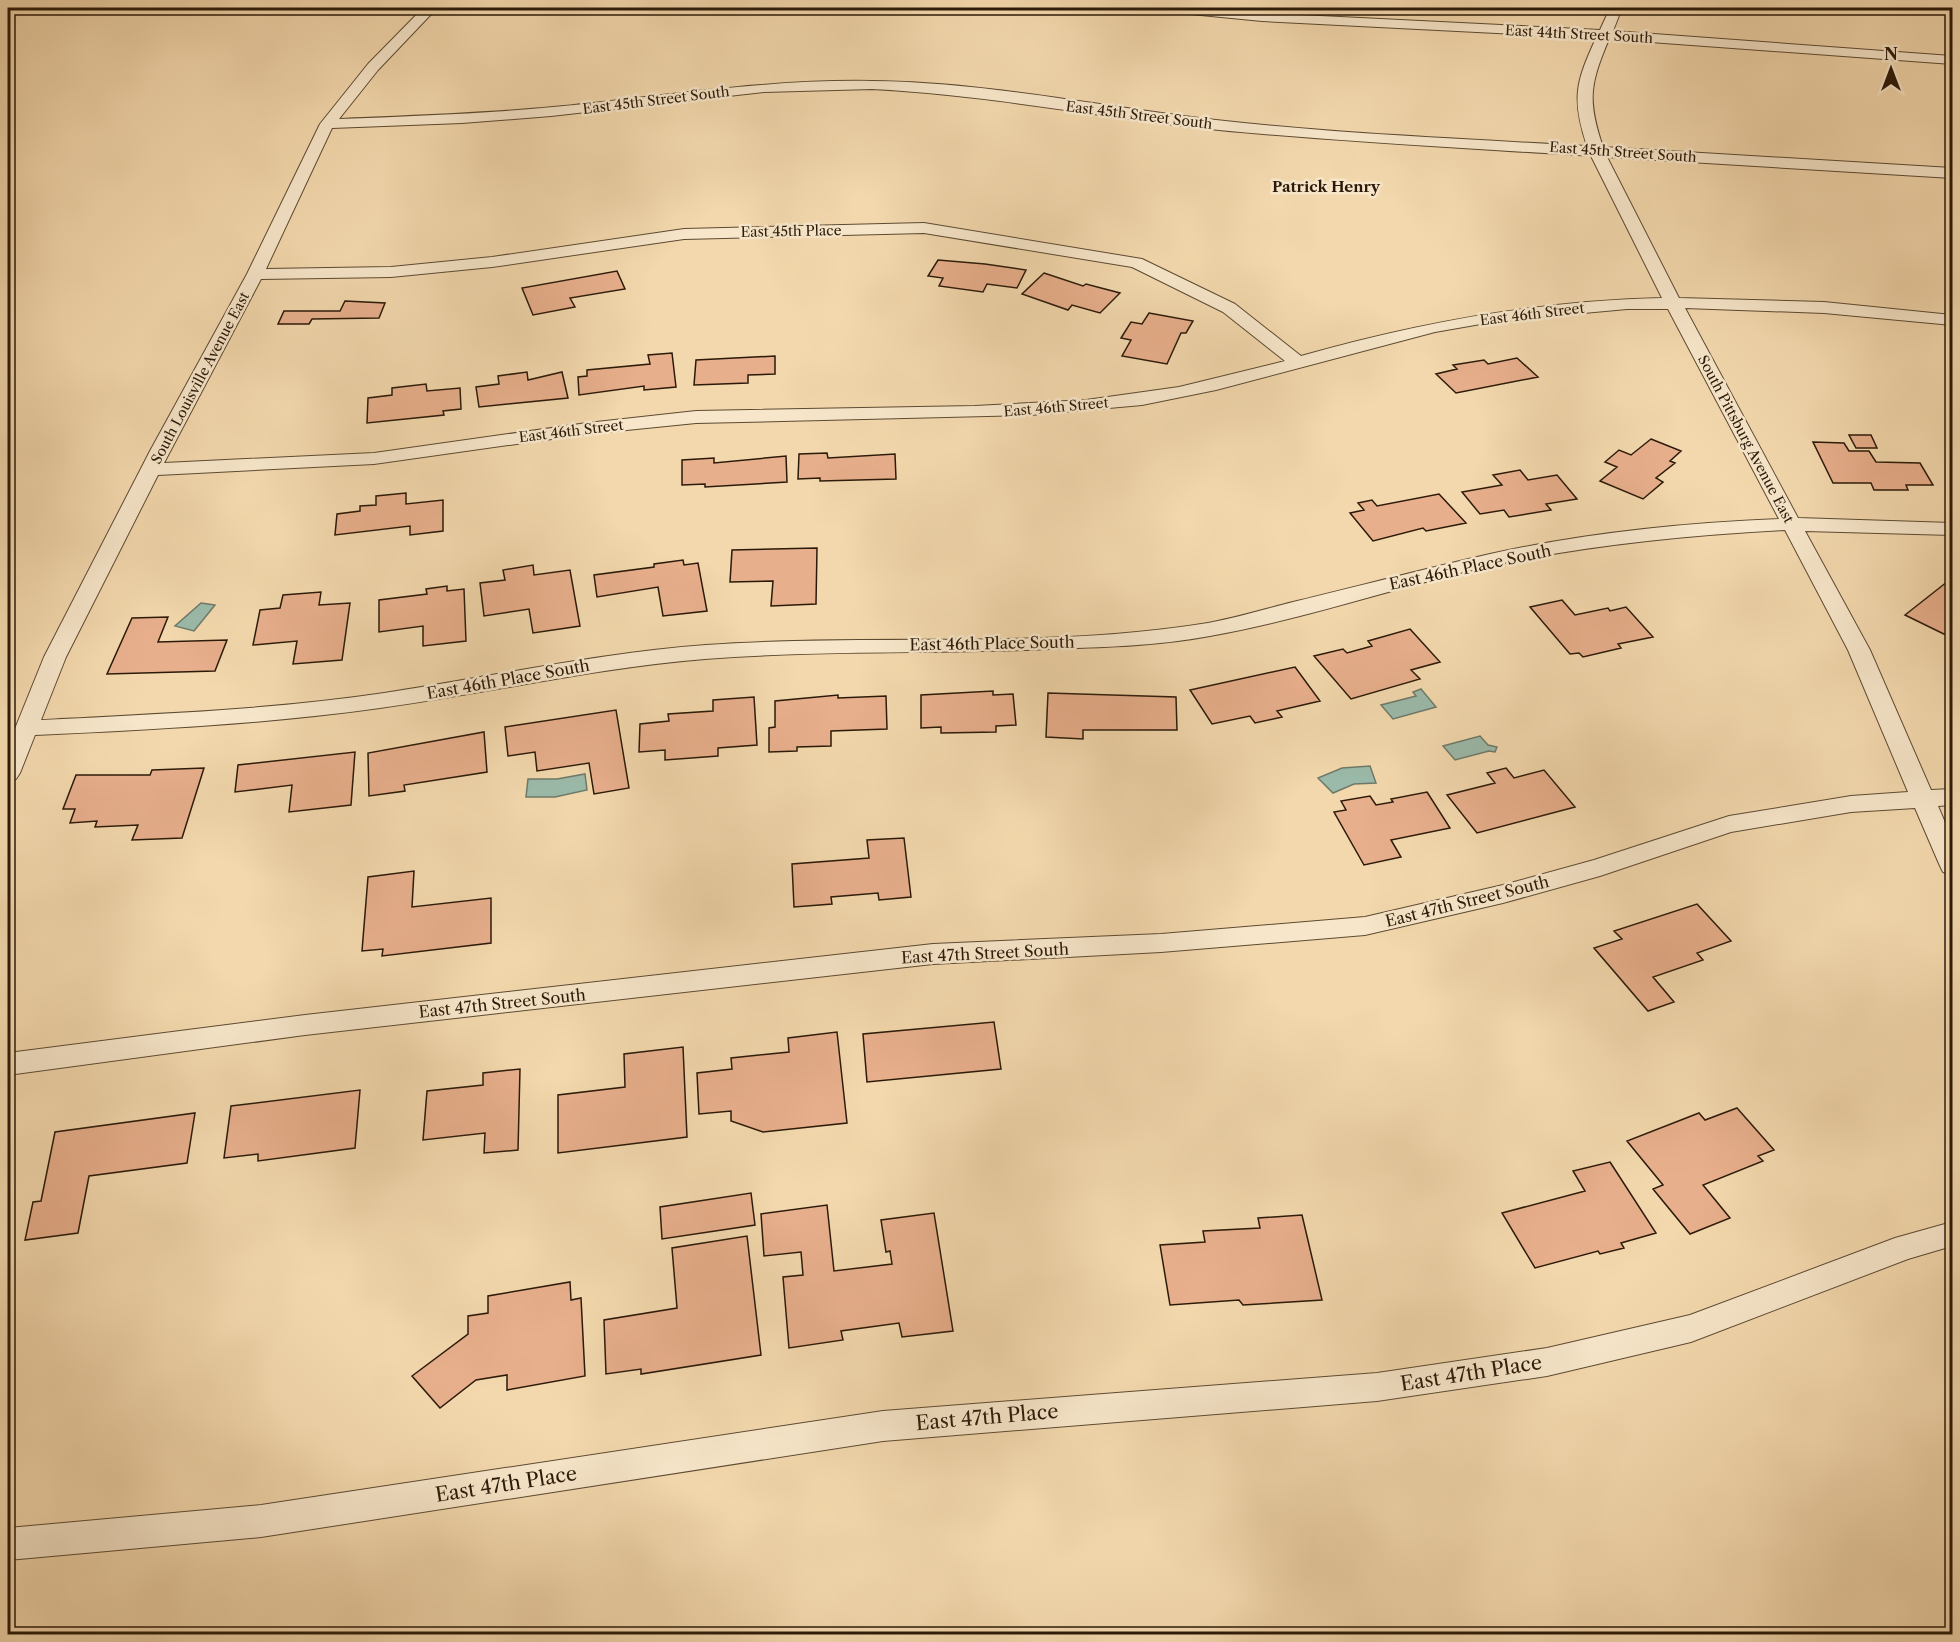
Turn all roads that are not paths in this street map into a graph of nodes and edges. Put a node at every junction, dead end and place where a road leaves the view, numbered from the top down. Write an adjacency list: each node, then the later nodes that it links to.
1 (429, 8): 6 (street, South Louisville Avenue East)
2 (1170, 8): 4 (street, East 44th Street South)
3 (1616, 8): 4 (street, South Pittsburg Avenue East)
4 (1603, 34): 5 (street, East 44th Street South); 7 (street, South Pittsburg Avenue East)
5 (1953, 60)
6 (327, 124): 7 (street, East 45th Street South); 9 (street, South Louisville Avenue East)
7 (1596, 150): 8 (street, East 45th Street South); 10 (street, South Pittsburg Avenue East)
8 (1953, 174)
9 (255, 274): 12 (street, East 45th Place); 13 (street, South Louisville Avenue East)
10 (1674, 304): 11 (street, East 46th Street); 12 (street, East 46th Street); 14 (street, South Pittsburg Avenue East)
11 (1953, 320)
12 (1297, 362): 13 (street, East 46th Street)
13 (151, 469): 16 (street, South Louisville Avenue East)
14 (1790, 524): 15 (street, East 46th Place South); 16 (street, East 46th Place South); 19 (street, South Pittsburg Avenue East)
15 (1953, 529)
16 (25, 728): 17 (street, South Louisville Avenue East)
17 (8, 773)
18 (1953, 797): 19 (street, East 47th Street South)
19 (1924, 798): 20 (street, South Pittsburg Avenue East); 21 (street, East 47th Street South)
20 (1953, 866)
21 (8, 1064)
22 (1953, 1234): 23 (street, East 47th Place)
23 (8, 1544)

